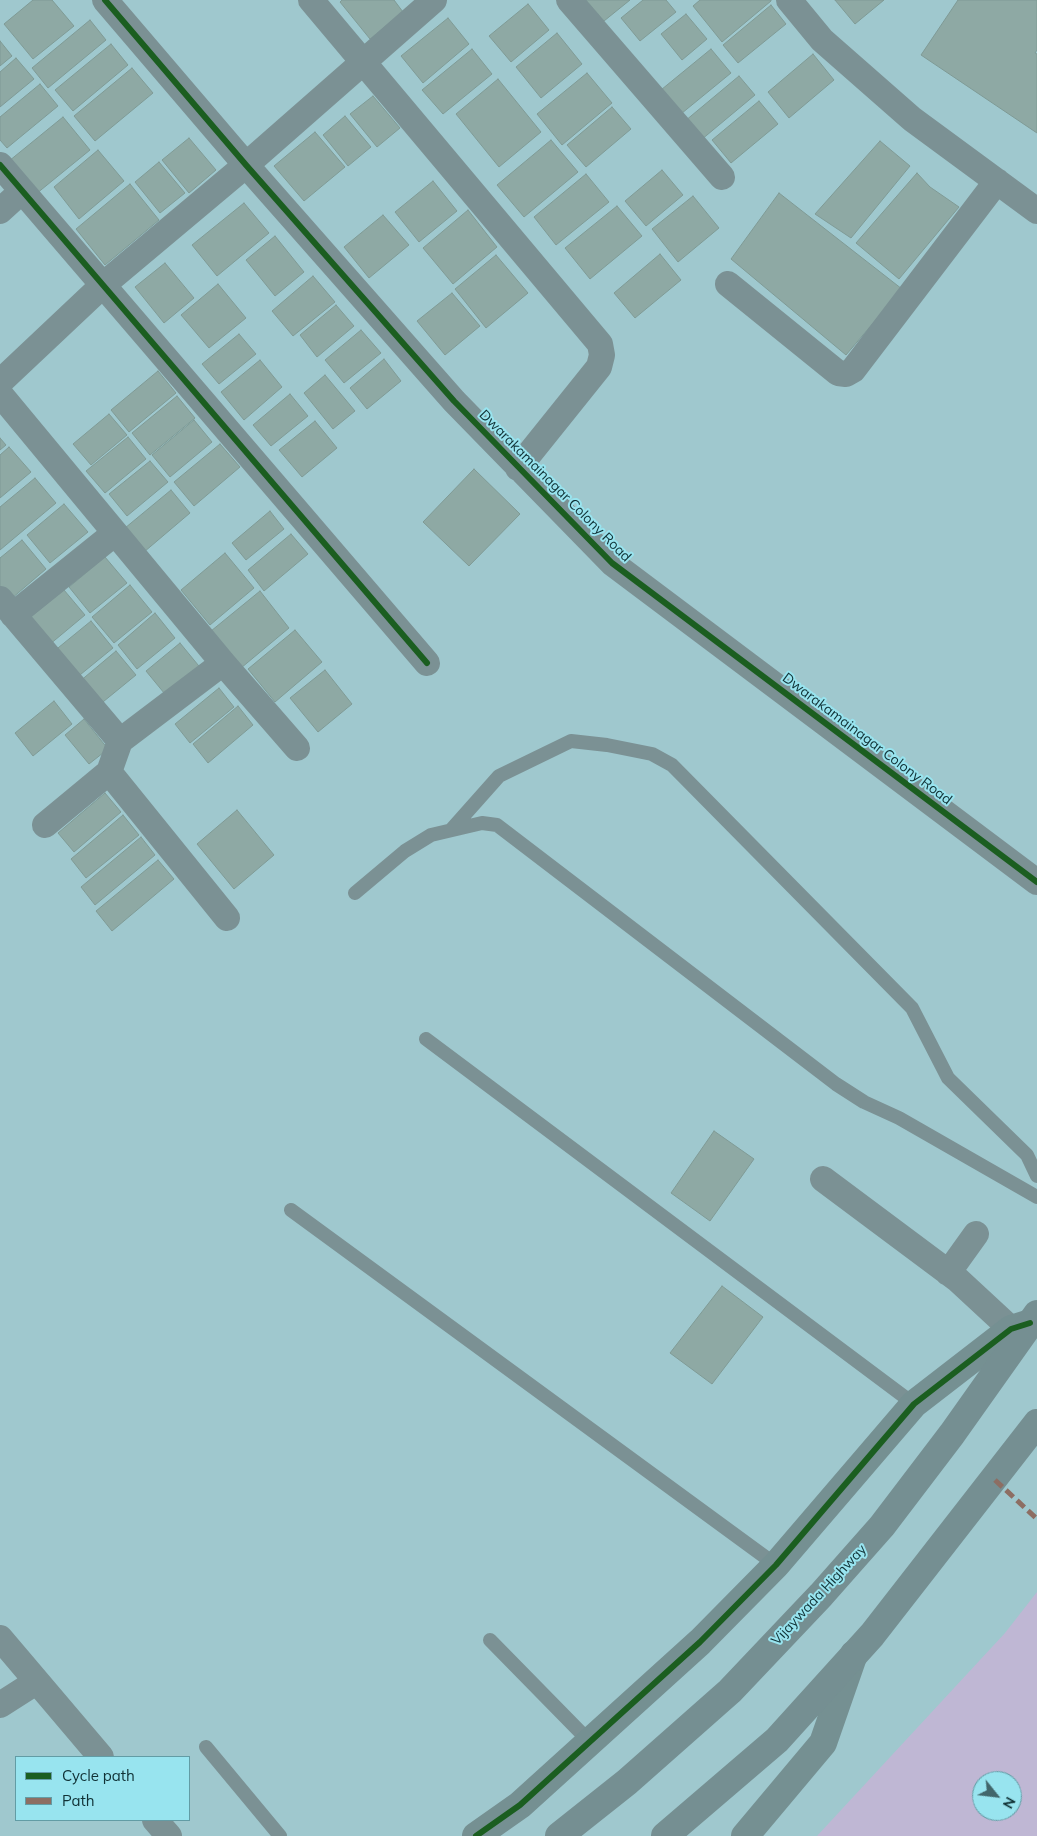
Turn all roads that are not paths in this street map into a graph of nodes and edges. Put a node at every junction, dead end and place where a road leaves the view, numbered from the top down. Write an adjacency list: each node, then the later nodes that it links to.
1 (105, 0): 8 (street, Dwarakamainagar Colony Road)
2 (311, 0): 6 (street)
3 (434, 0): 6 (street)
4 (570, 0): 9 (street)
5 (789, 0): 10 (street)
6 (362, 61): 8 (street); 18 (street)
7 (0, 165): 11 (street)
8 (246, 165): 15 (street); 18 (street, Dwarakamainagar Colony Road)
9 (722, 177)
10 (997, 181): 13 (street); 14 (street)
11 (22, 191): 12 (street); 15 (street)
12 (0, 211)
13 (1037, 211)
14 (728, 284)
15 (103, 285): 16 (street); 21 (street)
16 (0, 382)
17 (0, 394): 19 (street)
18 (518, 468): 28 (street, Dwarakamainagar Colony Road)
19 (115, 533): 20 (street); 22 (street)
20 (7, 607): 23 (street)
21 (427, 662)
22 (223, 663): 23 (street); 24 (street)
23 (120, 740): 25 (street)
24 (297, 748)
25 (109, 772): 26 (street); 30 (street)
26 (45, 825)
27 (451, 830): 29 (lane); 32 (lane); 34 (lane)
28 (1037, 882)
29 (355, 893)
30 (227, 918)
31 (426, 1039): 39 (lane)
32 (1037, 1176)
33 (824, 1179): 37 (street)
34 (1037, 1197)
35 (291, 1210): 41 (lane)
36 (976, 1234): 37 (street)
37 (948, 1273): 38 (street)
38 (1026, 1322): 39 (street); 54 (highway, Vijaywada Highway)
39 (914, 1404): 41 (street)
40 (1037, 1423): 44 (highway)
41 (776, 1564): 47 (street)
42 (0, 1638): 45 (street)
43 (490, 1640): 47 (lane)
44 (854, 1654): 55 (highway); 56 (street)
45 (36, 1682): 46 (street); 49 (street)
46 (0, 1705)
47 (590, 1742): 53 (street)
48 (206, 1747): 52 (lane)
49 (100, 1756)
50 (156, 1821): 51 (street)
51 (169, 1836)
52 (280, 1836)
53 (476, 1836)
54 (559, 1836)
55 (665, 1836)
56 (745, 1836)

